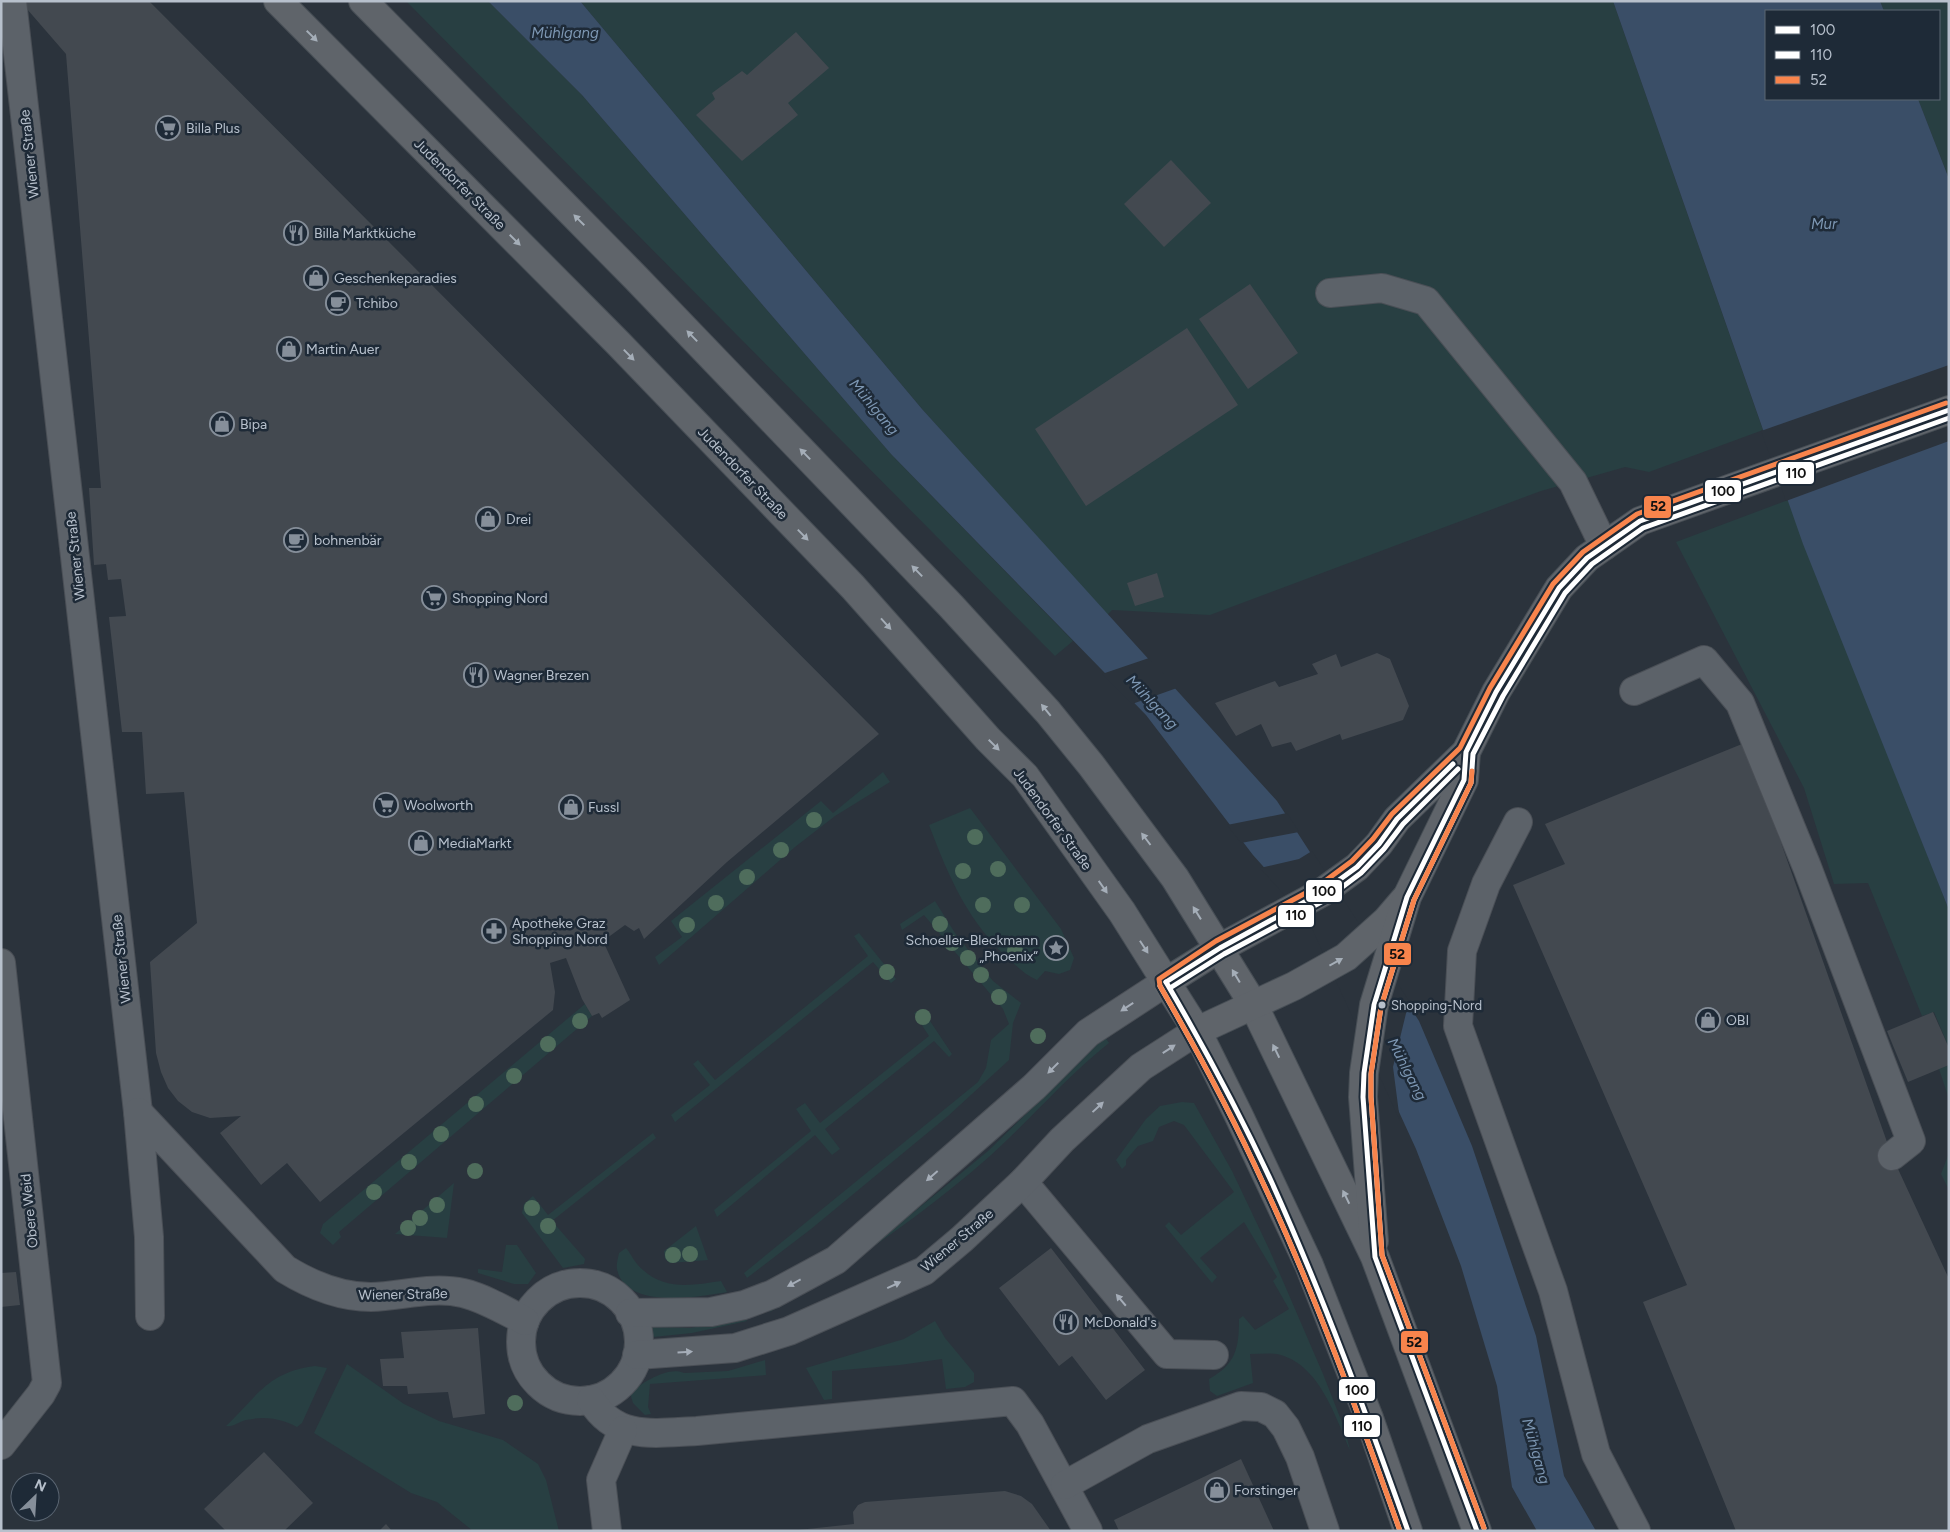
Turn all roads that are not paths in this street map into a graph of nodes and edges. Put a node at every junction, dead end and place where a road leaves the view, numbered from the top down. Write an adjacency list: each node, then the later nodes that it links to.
1 (12, 1): 16 (street, Wiener Straße)
2 (278, 1): 13 (main road, Judendorfer Straße, one-way to 13)
3 (363, 1): 11 (main road, one-way to 3)
4 (1330, 294): 6 (street)
5 (1949, 410): 6 (main road)
6 (1604, 546): 8 (main road)
7 (1634, 691): 17 (street)
8 (1466, 752): 10 (main road); 11 (main road)
9 (1518, 822): 34 (street)
10 (1391, 929): 14 (main road, one-way to 10); 19 (main road)
11 (1220, 948): 13 (main road); 14 (main road, one-way to 11)
12 (1, 963): 27 (street, Obere Weid)
13 (1166, 982): 15 (main road); 20 (street, one-way to 20)
14 (1253, 1004): 15 (main road); 19 (main road, one-way to 14)
15 (1196, 1032): 18 (street, Wiener Straße, one-way to 15); 32 (main road)
16 (138, 1112): 21 (street, Wiener Straße); 22 (street, Wiener Straße)
17 (1892, 1156)
18 (1022, 1182): 23 (street, Wiener Straße, one-way to 18); 24 (street, one-way to 18)
19 (1375, 1257): 33 (main road)
20 (630, 1313): 22 (street); 23 (street)
21 (150, 1316)
22 (525, 1321): 25 (street)
23 (636, 1355): 25 (street)
24 (1214, 1355)
25 (591, 1400): 26 (street)
26 (623, 1430): 28 (street); 29 (street)
27 (1, 1445)
28 (1065, 1485): 30 (street); 31 (street)
29 (607, 1531)
30 (1088, 1531)
31 (1325, 1531)
32 (1408, 1531)
33 (1477, 1531)
34 (1636, 1531)

